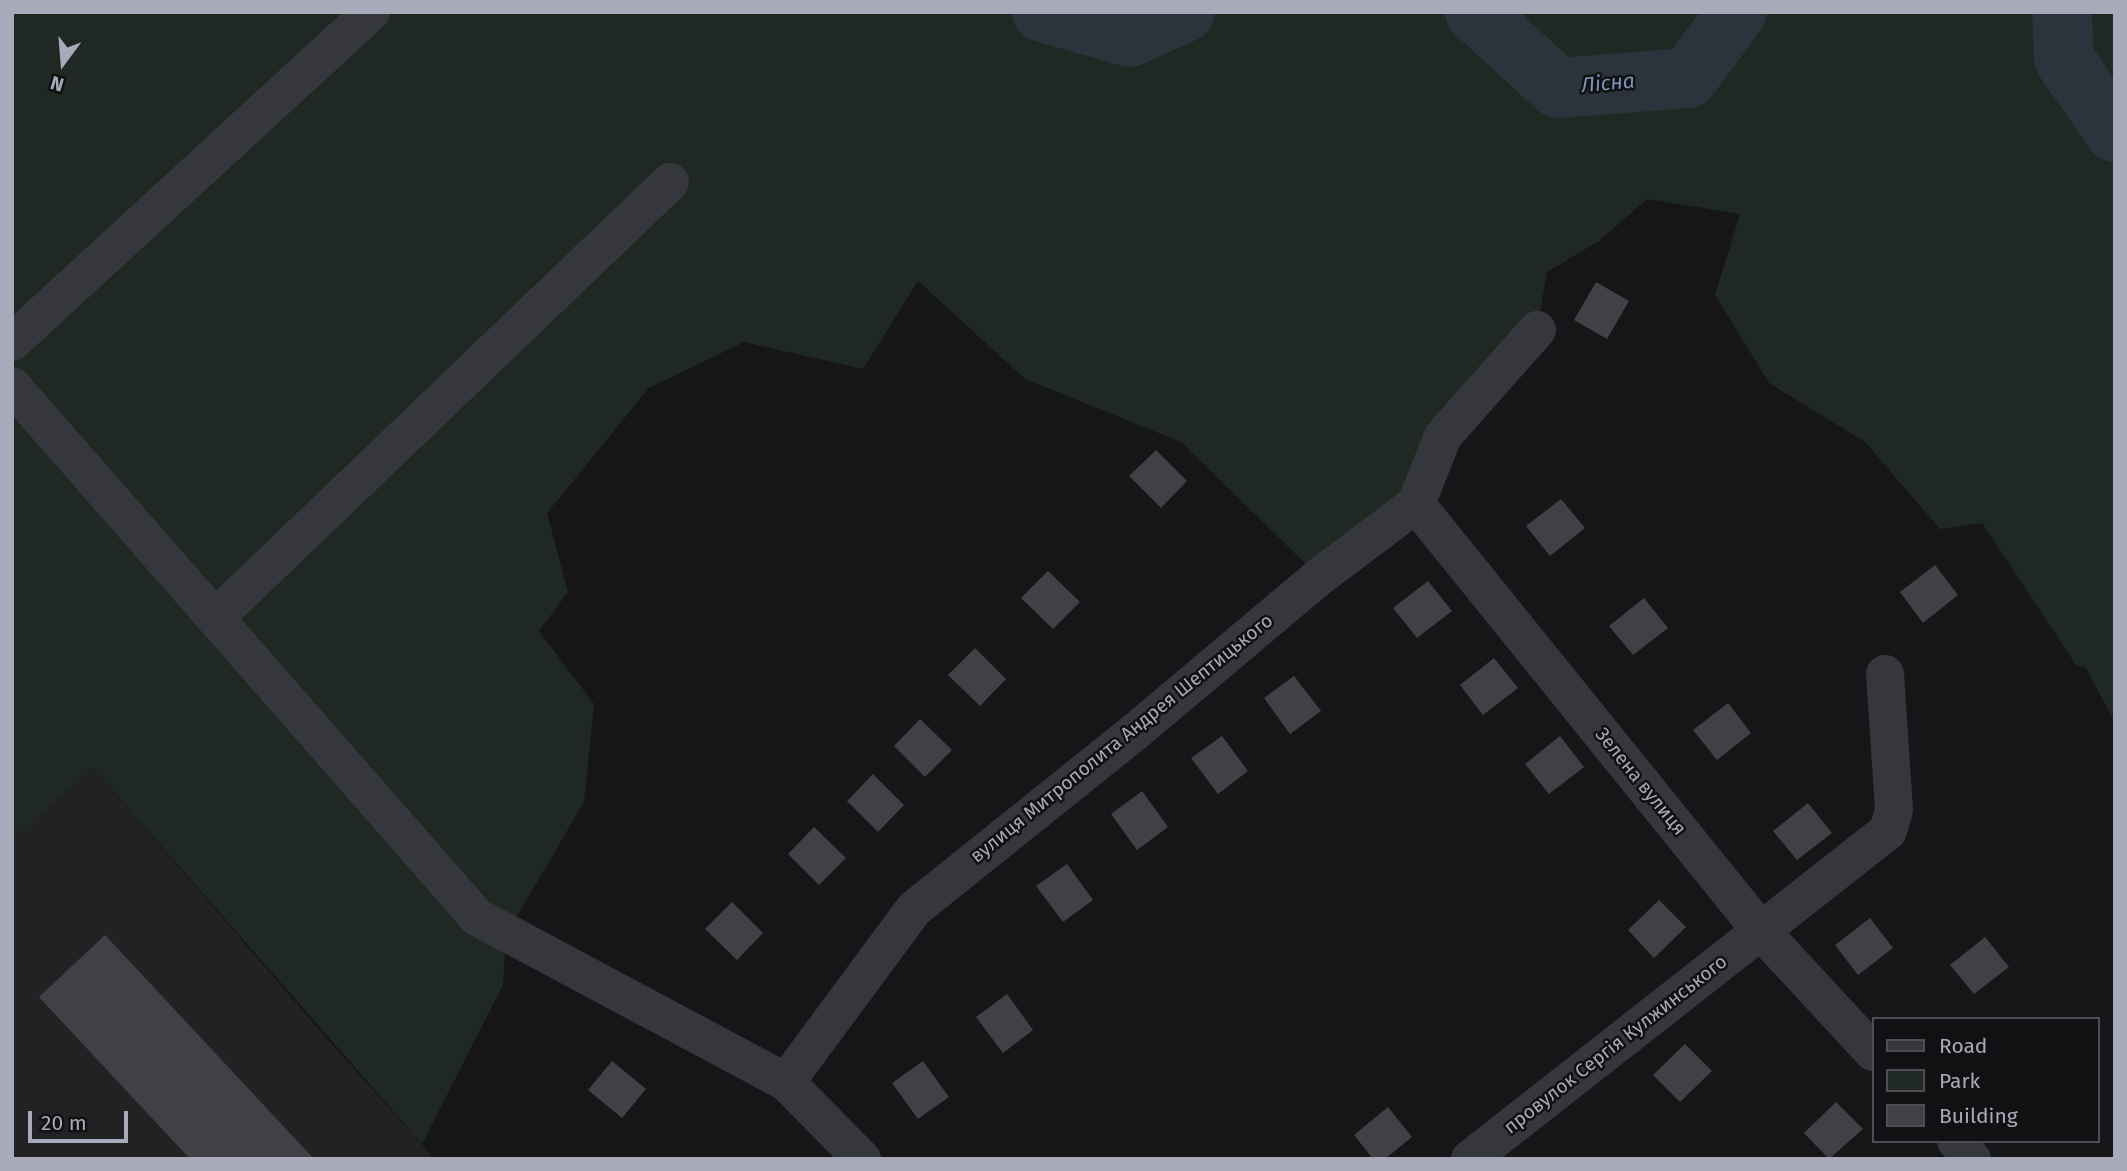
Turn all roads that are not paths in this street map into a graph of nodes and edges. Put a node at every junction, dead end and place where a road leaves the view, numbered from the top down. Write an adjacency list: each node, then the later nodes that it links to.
1 (371, 12): 4 (street)
2 (670, 182): 7 (street)
3 (1537, 330): 6 (street)
4 (12, 342)
5 (12, 386): 7 (street)
6 (1416, 504): 9 (street, Зелена вулиця); 11 (street, вулиця Митрополита Андрея Шептицького)
7 (215, 618): 11 (street)
8 (1885, 674): 9 (street, провулок Сергія Кулжинського)
9 (1761, 931): 10 (street, Зелена вулиця); 14 (street, провулок Сергія Кулжинського)
10 (1871, 1050)
11 (786, 1082): 13 (street)
12 (1958, 1143): 15 (street)
13 (862, 1159)
14 (1470, 1159)
15 (1972, 1159)

